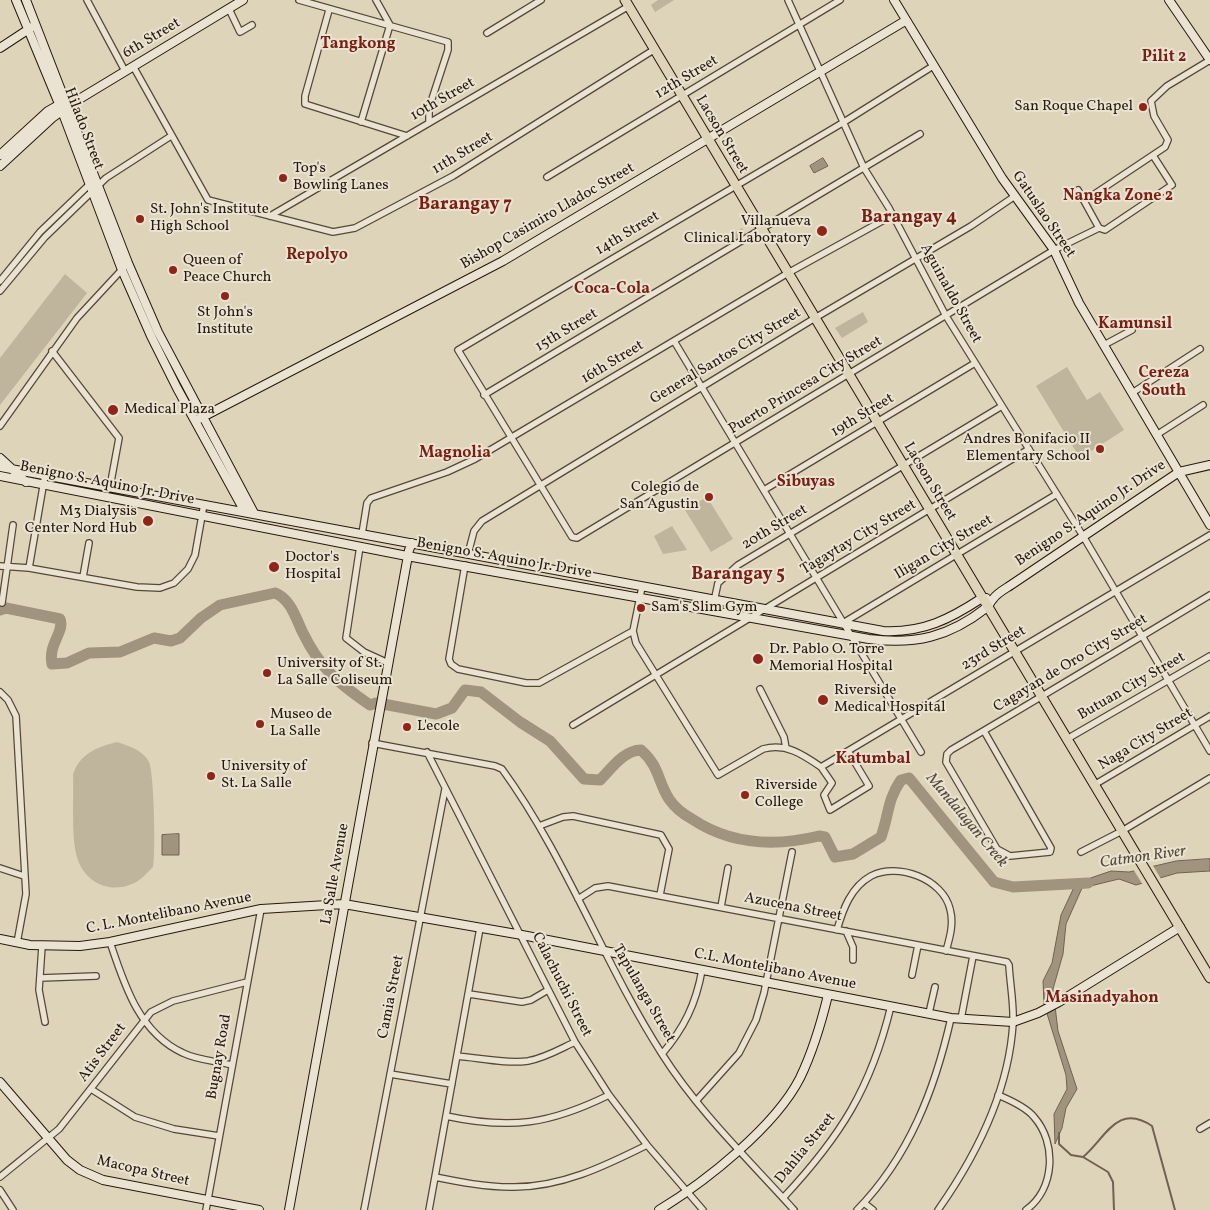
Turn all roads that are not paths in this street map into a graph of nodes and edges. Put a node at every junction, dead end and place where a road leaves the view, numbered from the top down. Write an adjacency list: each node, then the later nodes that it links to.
1 (16, 0): 20 (street, Hilado Street)
2 (26, 0): 17 (street, Hilado Street)
3 (87, 0): 27 (street)
4 (243, 0): 13 (street, 6th Street)
5 (299, 0): 14 (street)
6 (376, 0): 18 (street)
7 (541, 0): 21 (street)
8 (788, 0): 16 (street, Aguinaldo Street)
9 (840, 0): 16 (street, 12th Street)
10 (894, 0): 15 (street, Gatuslao Street)
11 (1169, 0): 24 (street)
12 (627, 3): 23 (main road, Lacson Street); 32 (street, 10th Street)
13 (229, 9): 19 (street); 25 (street, 6th Street)
14 (329, 10): 18 (street); 31 (street)
15 (905, 21): 26 (street, Gatuslao Street); 28 (street, Bishop Casimiro Lladoc Street)
16 (800, 24): 28 (street, Aguinaldo Street); 29 (street, 12th Street)
17 (36, 25): 20 (street); 30 (street, Hilado Street)
18 (390, 25): 31 (street); 32 (street)
19 (252, 26)
20 (28, 29): 22 (street); 30 (street, Hilado Street)
21 (487, 33)
22 (0, 48)
23 (654, 49): 29 (main road, Lacson Street); 50 (street, 11th Street)
24 (1210, 60): 39 (street)
25 (133, 66): 27 (street, 6th Street); 35 (street)
26 (933, 66): 33 (street, 14th Street); 47 (street, Gatuslao Street)
27 (125, 71): 30 (street, 6th Street)
28 (821, 72): 33 (street, Aguinaldo Street); 37 (street, Bishop Casimiro Lladoc Street)
29 (682, 96): 37 (main road, Lacson Street); 42 (street, 12th Street)
30 (64, 106): 38 (street); 40 (street); 43 (street, Hilado Street); 45 (street, Hilado Street)
31 (361, 122): 36 (street)
32 (430, 122): 36 (street, 10th Street)
33 (844, 122): 41 (street, Aguinaldo Street); 44 (street, 14th Street)
34 (920, 134): 41 (street, 15th Street)
35 (171, 136): 43 (street); 50 (street, 11th Street)
36 (407, 136): 50 (street, 10th Street)
37 (708, 139): 44 (main road, Lacson Street); 76 (street, Bishop Casimiro Lladoc Street)
38 (0, 155)
39 (1154, 157): 48 (street); 51 (street, Puerto Princesa City Street)
40 (0, 166)
41 (864, 168): 49 (street, Aguinaldo Street); 52 (street, 15th Street)
42 (547, 177)
43 (98, 182): 45 (street); 57 (street, Hilado Street)
44 (735, 185): 52 (main road, Lacson Street); 73 (street, 14th Street)
45 (90, 188): 53 (street); 54 (street); 58 (street, Hilado Street)
46 (1078, 190): 48 (street)
47 (1015, 196): 55 (street, Gatuslao Street); 56 (street, General Santos City Street)
48 (1084, 200): 51 (street)
49 (893, 215): 56 (street, Aguinaldo Street); 59 (street, 16th Street)
50 (270, 216)
51 (1100, 228): 55 (street, Puerto Princesa City Street)
52 (762, 230): 59 (main road, Lacson Street); 73 (street, 15th Street)
53 (40, 232): 54 (street); 60 (street)
54 (45, 237): 61 (street)
55 (1054, 250): 62 (street, Puerto Princesa City Street); 66 (street, Gatuslao Street)
56 (916, 260): 62 (street, Aguinaldo Street); 63 (street, General Santos City Street)
57 (128, 263): 58 (street); 76 (street, Hilado Street)
58 (122, 270): 68 (street); 76 (street, Hilado Street)
59 (788, 273): 63 (main road, Lacson Street); 65 (street, 16th Street)
60 (0, 281)
61 (0, 291)
62 (946, 316): 69 (street, Aguinaldo Street); 70 (street, Puerto Princesa City Street)
63 (814, 318): 70 (main road, Lacson Street); 71 (street, General Santos City Street)
64 (1132, 330): 66 (street)
65 (674, 341): 71 (street); 80 (street, 16th Street)
66 (1104, 345): 72 (street, Gatuslao Street)
67 (1200, 349): 72 (street)
68 (52, 351): 78 (street); 95 (street)
69 (975, 363): 75 (street, Aguinaldo Street); 77 (street, 19th Street)
70 (848, 374): 77 (main road, Lacson Street); 81 (street, Puerto Princesa City Street)
71 (701, 386): 81 (street); 93 (street, General Santos City Street)
72 (1132, 392): 79 (street, Gatuslao Street)
73 (484, 395): 80 (street)
74 (1203, 405): 79 (street)
75 (1002, 406): 82 (street, Aguinaldo Street); 85 (street, 20th Street)
76 (199, 420): 102 (street); 103 (street)
77 (877, 422): 85 (main road, Lacson Street); 96 (street, 19th Street)
78 (0, 426)
79 (1158, 434): 89 (street, Gatuslao Street)
80 (512, 438): 93 (street); 107 (street, 16th Street)
81 (735, 443): 93 (street, Puerto Princesa City Street); 96 (street)
82 (1029, 449): 97 (street, Aguinaldo Street); 100 (street, Tagaytay City Street)
83 (0, 458): 87 (street)
84 (1210, 465): 89 (street, Benigno S. Aquino Jr. Drive)
85 (903, 466): 100 (main road, Lacson Street); 108 (street, 20th Street)
86 (0, 467): 87 (street, Benigno S. Aquino Jr. Drive)
87 (10, 468): 90 (street, Benigno S. Aquino Jr. Drive); 92 (street)
88 (0, 471): 91 (street)
89 (1179, 472): 105 (street, Gatuslao Street); 110 (street, Benigno S. Aquino Jr. Drive)
90 (45, 475): 94 (street); 95 (street, Benigno S. Aquino Jr. Drive)
91 (4, 477): 92 (street, Benigno S. Aquino Jr. Drive)
92 (26, 482): 94 (street, Benigno S. Aquino Jr. Drive)
93 (539, 484): 114 (street, General Santos City Street)
94 (43, 486): 101 (street, Benigno S. Aquino Jr. Drive); 121 (street)
95 (110, 486): 98 (street, Benigno S. Aquino Jr. Drive)
96 (764, 490): 108 (street)
97 (1057, 494): 110 (street, Aguinaldo Street); 116 (street, Iligan City Street)
98 (172, 498): 99 (street, Benigno S. Aquino Jr. Drive); 101 (street)
99 (204, 504): 102 (street, Benigno S. Aquino Jr. Drive); 104 (street)
100 (929, 510): 116 (main road, Lacson Street); 125 (street, Tagaytay City Street)
101 (169, 511): 104 (street, Benigno S. Aquino Jr. Drive)
102 (245, 512): 103 (street, Benigno S. Aquino Jr. Drive)
103 (254, 513): 107 (street, Benigno S. Aquino Jr. Drive)
104 (202, 517): 113 (street, Benigno S. Aquino Jr. Drive); 124 (street)
105 (1210, 524)
106 (13, 525): 120 (street)
107 (362, 534): 112 (street, Benigno S. Aquino Jr. Drive)
108 (790, 534): 125 (street); 133 (street, 20th Street)
109 (1210, 535): 128 (street, 23rd Street)
110 (1083, 536): 128 (street, Aguinaldo Street); 132 (street, Benigno S. Aquino Jr. Drive)
111 (89, 543): 124 (street)
112 (412, 543): 114 (street, Benigno S. Aquino Jr. Drive); 115 (street, La Salle Avenue)
113 (360, 546): 115 (street, Benigno S. Aquino Jr. Drive); 145 (street)
114 (468, 554): 117 (street, Benigno S. Aquino Jr. Drive)
115 (407, 556): 118 (street, Benigno S. Aquino Jr. Drive); 145 (street, La Salle Avenue)
116 (957, 556): 131 (main road, Lacson Street); 139 (street, Iligan City Street)
117 (503, 560): 122 (street); 123 (street, Benigno S. Aquino Jr. Drive)
118 (465, 565): 122 (street, Benigno S. Aquino Jr. Drive); 140 (street)
119 (0, 566): 120 (street)
120 (8, 566): 121 (street); 134 (street)
121 (29, 568): 124 (street)
122 (500, 572): 126 (street, Benigno S. Aquino Jr. Drive)
123 (585, 576): 126 (street); 127 (street, Benigno S. Aquino Jr. Drive)
124 (83, 577)
125 (816, 578): 136 (street, Tagaytay City Street); 139 (street)
126 (583, 587): 130 (street, Benigno S. Aquino Jr. Drive)
127 (642, 587): 130 (street); 133 (street, Benigno S. Aquino Jr. Drive)
128 (1115, 593): 142 (street, Aguinaldo Street); 143 (street, 23rd Street)
129 (1210, 595): 142 (street, Cagayan de Oro City Street)
130 (640, 598): 137 (street, Benigno S. Aquino Jr. Drive); 140 (street)
131 (982, 598): 132 (street); 135 (main road, Lacson Street); 139 (street, Benigno S. Aquino Jr. Drive)
132 (993, 598): 135 (street, Benigno S. Aquino Jr. Drive)
133 (714, 601): 136 (street, Benigno S. Aquino Jr. Drive); 137 (street, 20th Street)
134 (2, 603)
135 (988, 607): 141 (street, Benigno S. Aquino Jr. Drive); 143 (main road, Lacson Street)
136 (765, 610): 138 (street, Tagaytay City Street); 139 (street, Benigno S. Aquino Jr. Drive)
137 (712, 611): 138 (street, Benigno S. Aquino Jr. Drive)
138 (752, 618): 141 (street, Benigno S. Aquino Jr. Drive); 146 (street, Tagaytay City Street)
139 (844, 624): 141 (street)
140 (633, 631): 146 (street)
141 (851, 636): 152 (street)
142 (1141, 637): 147 (street, Aguinaldo Street); 150 (street, Cagayan de Oro City Street)
143 (1014, 652): 150 (main road, Lacson Street); 152 (street, 23rd Street)
144 (1210, 656): 147 (street, Butuan City Street)
145 (388, 663): 157 (street, La Salle Avenue)
146 (655, 676): 153 (street, Tagaytay City Street); 158 (street)
147 (1170, 681): 154 (street, Aguinaldo Street); 156 (street, Butuan City Street)
148 (760, 689): 158 (street)
149 (0, 692): 173 (street)
150 (1042, 698): 155 (street, Cagayan de Oro City Street); 156 (main road, Lacson Street)
151 (1210, 716): 154 (street, Naga City Street)
152 (901, 718): 159 (street, 23rd Street); 162 (street)
153 (573, 725)
154 (1195, 726): 160 (street, Aguinaldo Street); 165 (street, Naga City Street)
155 (984, 731): 155 (street, Cagayan de Oro City Street)
156 (1066, 740): 165 (main road, Lacson Street)
157 (372, 744): 161 (street); 176 (street, La Salle Avenue)
158 (786, 748): 163 (street)
159 (848, 751): 163 (street, 23rd Street); 163 (street)
160 (1210, 751)
161 (427, 752): 166 (street, Calachuchi Street); 167 (street, Tapulanga Street)
162 (921, 752)
163 (821, 766)
164 (1210, 778): 168 (street)
165 (1094, 785): 168 (main road, Lacson Street)
166 (445, 789): 179 (street, Camia Street); 185 (street, Calachuchi Street)
167 (539, 826): 174 (street); 175 (street, Tapulanga Street)
168 (1122, 831): 170 (street); 181 (main road, Lacson Street)
169 (792, 852): 180 (street)
170 (1081, 852)
171 (0, 868): 173 (street)
172 (728, 868): 177 (street)
173 (24, 876): 188 (street)
174 (660, 895): 175 (street, Azucena Street); 177 (street, Azucena Street)
175 (578, 899): 191 (street, Tapulanga Street)
176 (344, 904): 178 (street, C. L. Montelibano Avenue); 179 (street, C.L. Montelibano Avenue); 241 (street, La Salle Avenue)
177 (721, 907): 180 (street, Azucena Street)
178 (261, 909): 187 (street, C. L. Montelibano Avenue); 200 (street, Bugnay Road)
179 (420, 917): 182 (street, C.L. Montelibano Avenue); 217 (street, Camia Street)
180 (778, 918): 183 (street, Azucena Street); 201 (street)
181 (1180, 927): 199 (main road, Lacson Street); 212 (street, C.L. Montelibano Avenue)
182 (480, 928): 185 (street, C.L. Montelibano Avenue); 204 (street)
183 (837, 930): 184 (street, Azucena Street); 192 (street)
184 (846, 931): 189 (street, Azucena Street); 194 (street)
185 (522, 935): 191 (street, C.L. Montelibano Avenue); 203 (street, Calachuchi Street)
186 (0, 939): 188 (street, C. L. Montelibano Avenue)
187 (110, 942): 190 (street, C. L. Montelibano Avenue); 210 (street)
188 (17, 943): 190 (street, C. L. Montelibano Avenue)
189 (918, 945): 192 (street, Azucena Street); 196 (street)
190 (42, 946): 198 (street)
191 (604, 951): 195 (street, C.L. Montelibano Avenue); 214 (street, Tapulanga Street)
192 (946, 951): 193 (street, Azucena Street)
193 (973, 956): 209 (street); 212 (street, Azucena Street)
194 (853, 960)
195 (702, 970): 201 (street, C.L. Montelibano Avenue); 214 (street)
196 (912, 975)
197 (96, 976): 198 (street)
198 (40, 978): 211 (street)
199 (1210, 978)
200 (246, 982): 210 (street, Atis Street); 216 (street, Bugnay Road)
201 (766, 982): 205 (street, C.L. Montelibano Avenue); 223 (street)
202 (934, 987): 207 (street)
203 (548, 990): 204 (street); 213 (street, Calachuchi Street)
204 (469, 994): 215 (street)
205 (828, 995): 206 (street, C.L. Montelibano Avenue); 230 (street)
206 (891, 1006): 207 (street, C.L. Montelibano Avenue); 235 (street, Dahlia Street)
207 (929, 1013): 208 (street, C.L. Montelibano Avenue)
208 (952, 1018): 209 (street, C.L. Montelibano Avenue); 237 (street)
209 (961, 1019): 212 (street, C.L. Montelibano Avenue)
210 (144, 1020): 216 (street); 220 (street, Atis Street)
211 (45, 1022)
212 (1013, 1022): 222 (street)
213 (575, 1042): 215 (street); 221 (street, Calachuchi Street)
214 (662, 1054): 223 (street, Tapulanga Street)
215 (457, 1056): 219 (street)
216 (232, 1064): 227 (street, Bugnay Road)
217 (390, 1074): 219 (street); 242 (street, Camia Street)
218 (0, 1082): 228 (street, Macopa Street)
219 (452, 1084): 224 (street)
220 (91, 1090): 227 (street); 228 (street, Atis Street)
221 (609, 1095): 224 (street); 229 (street, Calachuchi Street)
222 (998, 1095): 249 (street); 250 (street)
223 (697, 1100): 230 (street, Tapulanga Street)
224 (446, 1116): 232 (street)
225 (1210, 1123): 226 (street)
226 (1200, 1129)
227 (219, 1136): 236 (street, Bugnay Road)
228 (48, 1140): 231 (street, Atis Street); 236 (street, Macopa Street)
229 (647, 1145): 232 (street); 234 (street, Calachuchi Street)
230 (739, 1149): 234 (street); 235 (street, Tapulanga Street)
231 (0, 1177)
232 (435, 1177): 243 (street)
233 (0, 1190): 238 (street)
234 (688, 1193): 244 (street); 245 (street, Calachuchi Street)
235 (783, 1198): 246 (street, Tapulanga Street)
236 (208, 1201): 239 (street, Bugnay Road); 240 (street, Macopa Street)
237 (864, 1203): 247 (street); 248 (street)
238 (13, 1210)
239 (206, 1210)
240 (259, 1210)
241 (288, 1210)
242 (364, 1210)
243 (429, 1210)
244 (659, 1210)
245 (703, 1210)
246 (794, 1210)
247 (857, 1210)
248 (873, 1210)
249 (939, 1210)
250 (1026, 1210)

